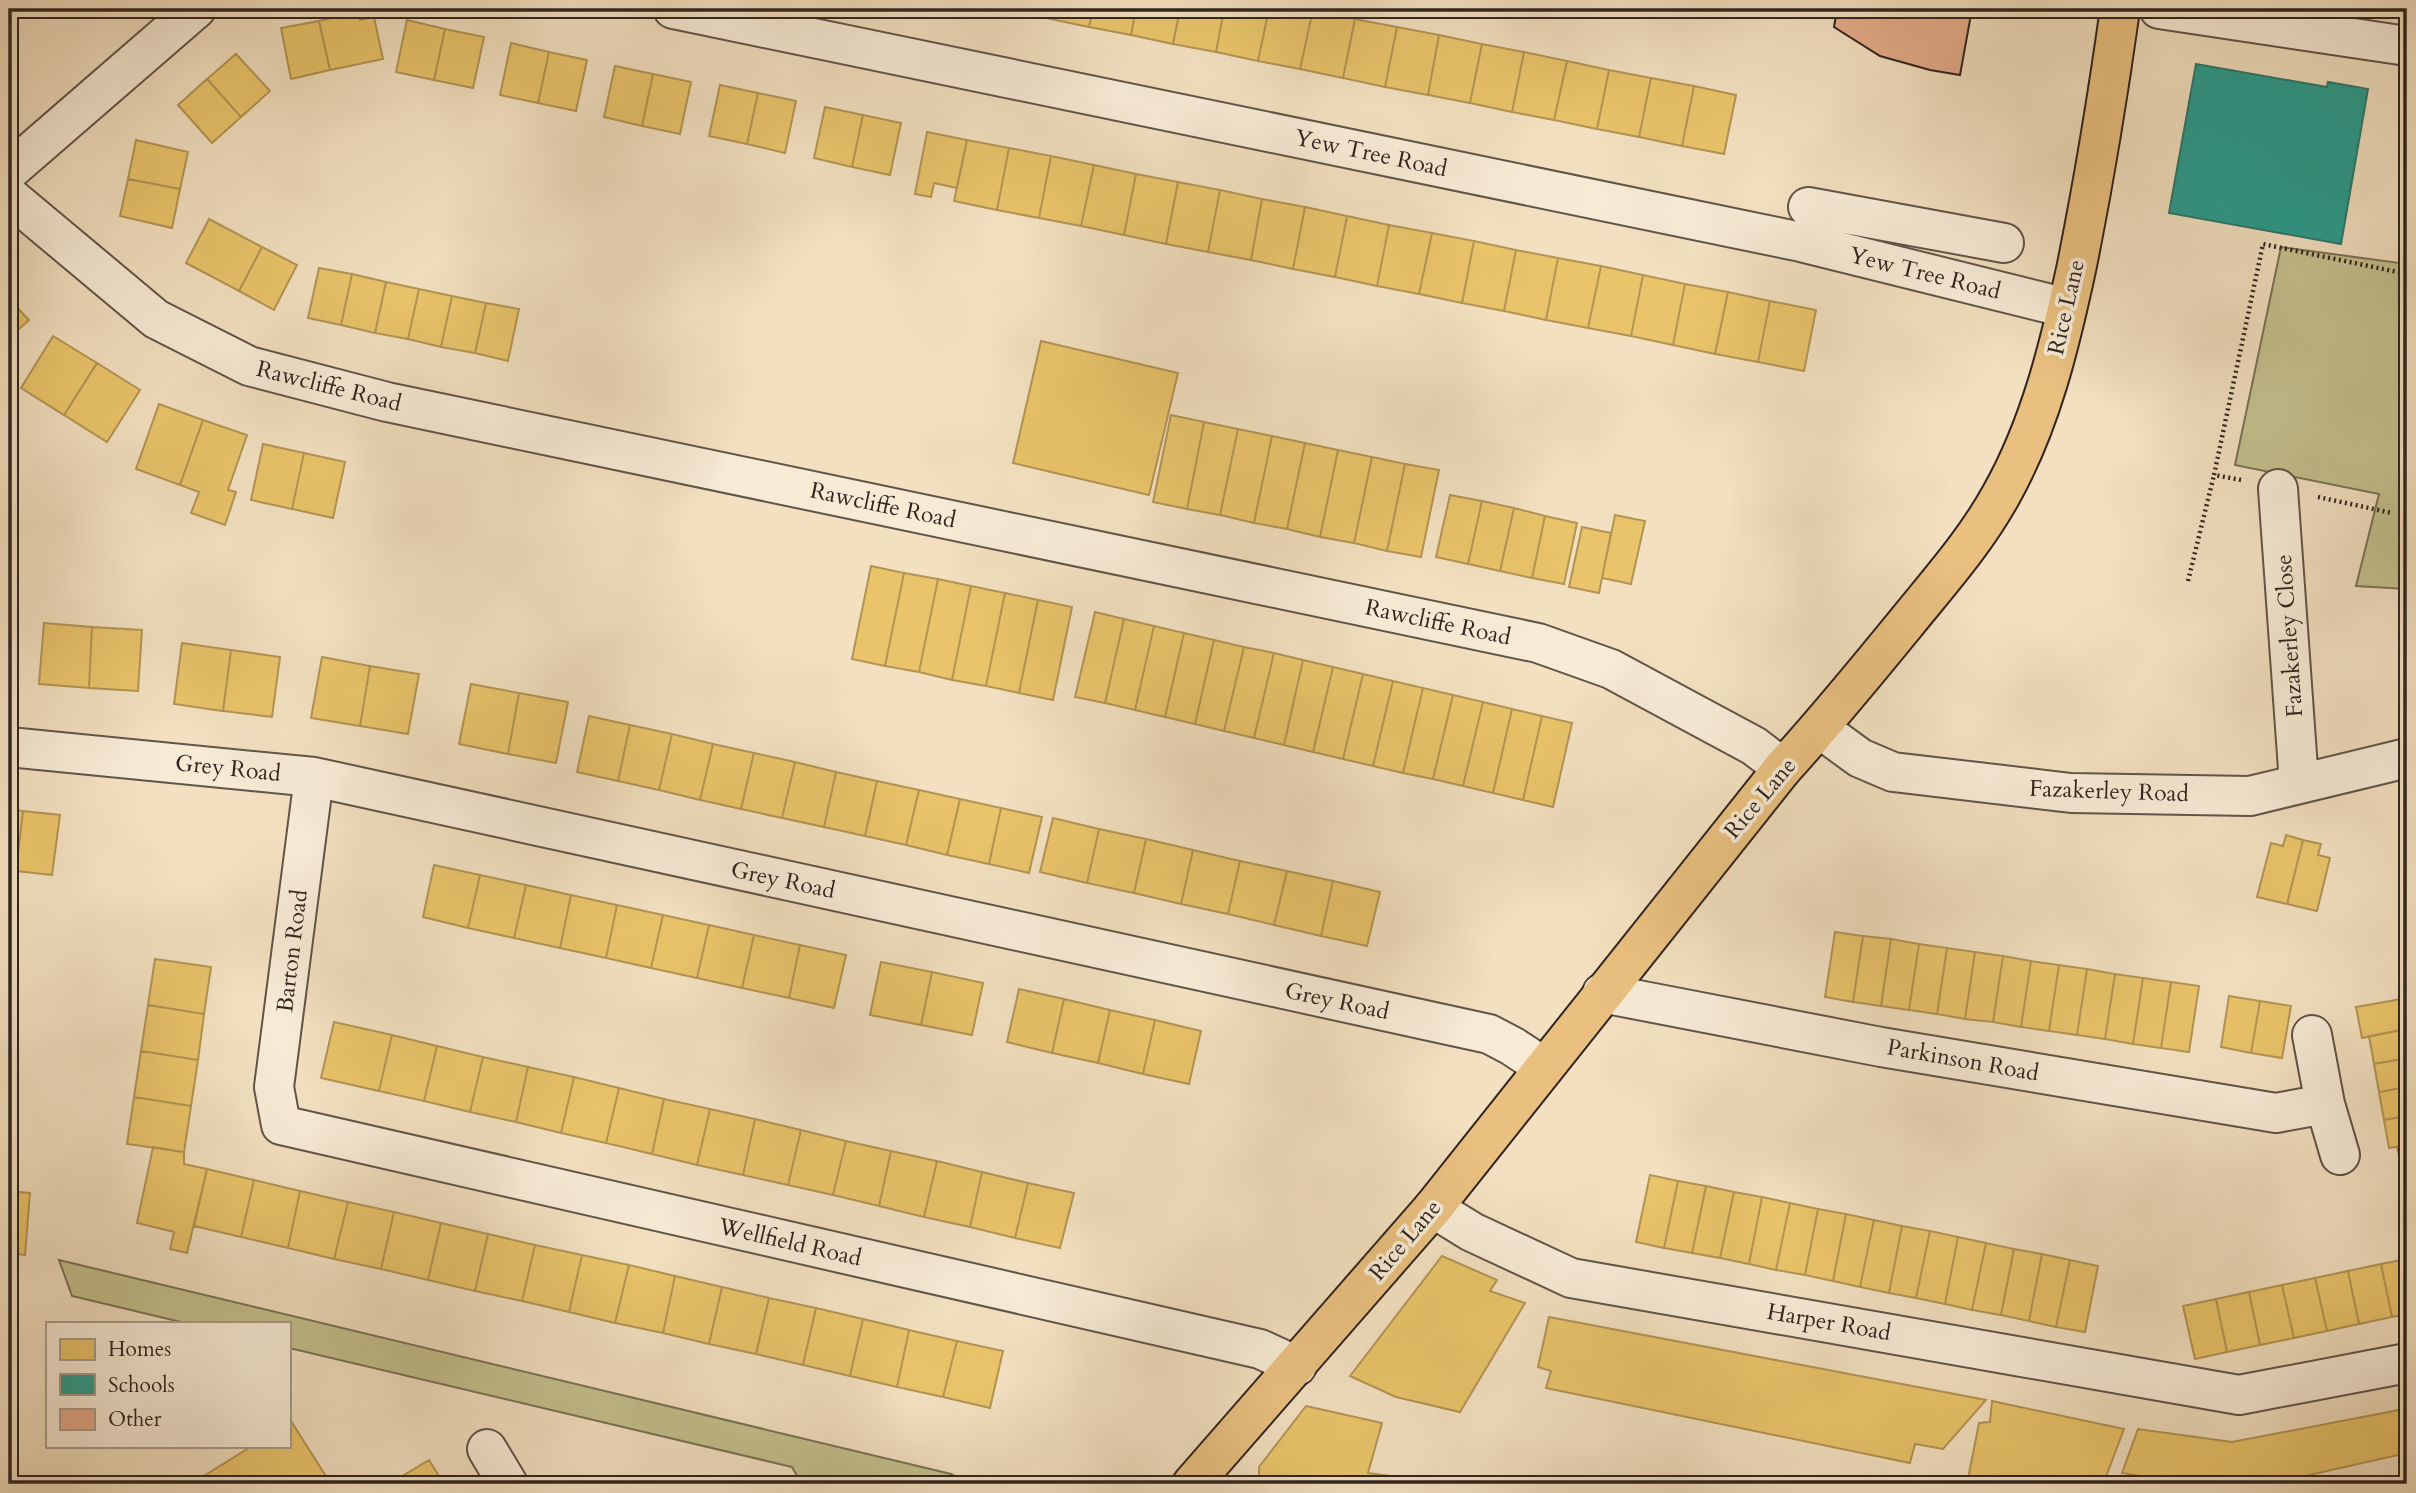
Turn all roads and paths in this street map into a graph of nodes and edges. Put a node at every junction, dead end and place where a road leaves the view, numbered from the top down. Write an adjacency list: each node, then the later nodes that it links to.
1 (196, 9): 6 (street)
2 (673, 9): 11 (street, Yew Tree Road)
3 (2120, 9): 11 (highway, Rice Lane)
4 (2159, 9): 5 (street)
5 (2407, 46)
6 (9, 171)
7 (9, 196): 19 (street, Rawcliffe Road)
8 (1808, 207): 9 (street)
9 (2004, 243)
10 (2407, 274): 12 (path)
11 (2067, 308): 16 (highway, Rice Lane)
12 (2214, 475): 13 (path); 15 (path)
13 (2278, 489): 14 (path); 21 (street, Fazakerley Close)
14 (2392, 513)
15 (2188, 581)
16 (1819, 728): 19 (highway, Rice Lane); 21 (street, Fazakerley Road)
17 (9, 747): 20 (street, Grey Road)
18 (2407, 758): 21 (street, Fazakerley Road)
19 (1783, 768): 22 (highway, Rice Lane)
20 (314, 777): 24 (street, Grey Road); 26 (street, Barton Road)
21 (2299, 783)
22 (1602, 993): 24 (highway, Rice Lane); 25 (street, Parkinson Road)
23 (2312, 1035): 25 (street)
24 (1544, 1068): 28 (highway, Rice Lane)
25 (2325, 1104): 27 (street)
26 (281, 1125): 30 (street, Wellfield Road)
27 (2340, 1155)
28 (1433, 1208): 29 (street, Harper Road); 30 (highway, Rice Lane)
29 (2407, 1363)
30 (1297, 1366): 33 (highway, Rice Lane)
31 (486, 1449): 32 (street)
32 (508, 1484)
33 (1192, 1484)

